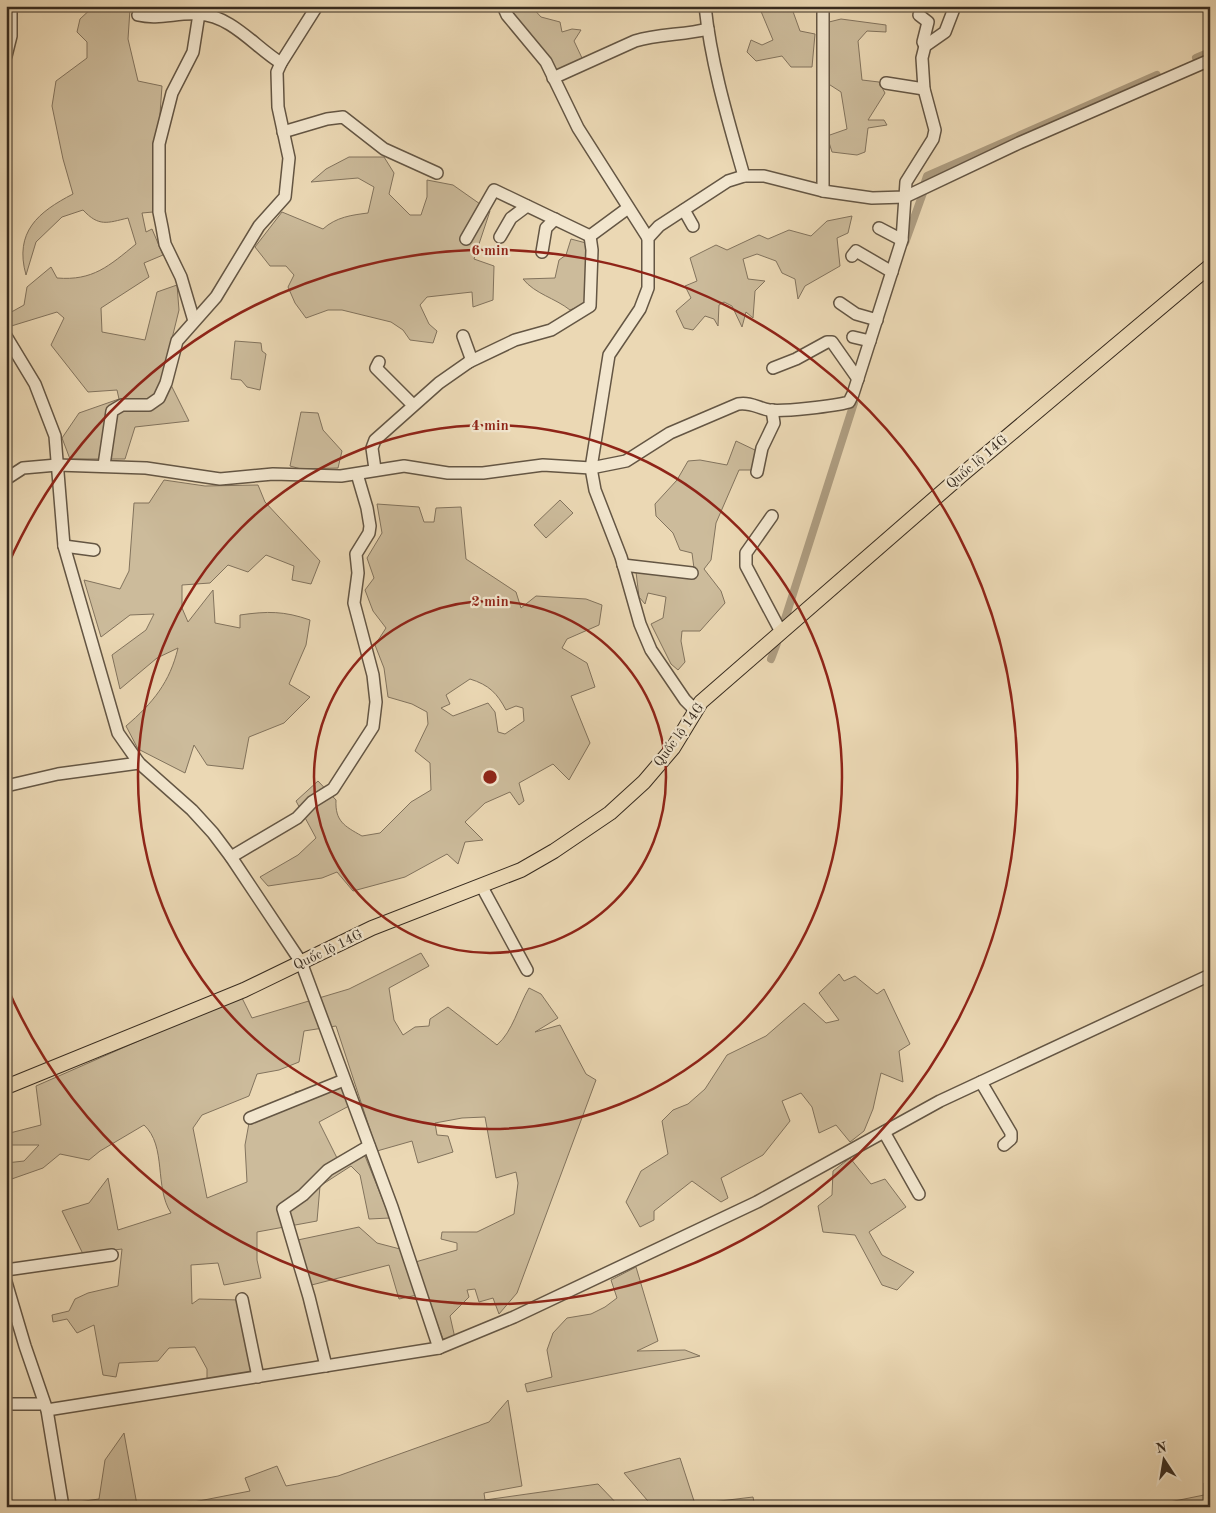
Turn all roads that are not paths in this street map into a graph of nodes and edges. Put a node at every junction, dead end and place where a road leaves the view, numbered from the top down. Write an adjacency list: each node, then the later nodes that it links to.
1 (11, 6): 12 (street)
2 (317, 6): 14 (street)
3 (504, 6): 15 (street)
4 (705, 6): 10 (street)
5 (822, 6): 21 (street)
6 (953, 7): 11 (street)
7 (201, 10): 8 (street); 14 (street); 40 (street)
8 (138, 15)
9 (919, 15): 11 (street)
10 (708, 29): 15 (street); 20 (street)
11 (925, 46): 17 (street)
12 (6, 56)
13 (1210, 60): 22 (street)
14 (280, 63): 18 (street)
15 (553, 78): 24 (street)
16 (886, 83): 17 (street)
17 (924, 89): 22 (street)
18 (283, 132): 19 (street); 40 (street)
19 (437, 173)
20 (744, 176): 21 (street); 25 (street)
21 (823, 191): 22 (street)
22 (905, 197): 33 (street)
23 (527, 206): 26 (street); 30 (street); 32 (street)
24 (628, 208): 29 (street); 31 (street)
25 (684, 210): 27 (street); 31 (street)
26 (555, 219): 29 (street); 34 (street)
27 (693, 226)
28 (879, 228): 33 (street)
29 (590, 236): 46 (street)
30 (500, 237)
31 (648, 238): 53 (street)
32 (466, 239)
33 (902, 240): 37 (street)
34 (542, 252)
35 (852, 256): 37 (street)
36 (1210, 266): 63 (main road, Quốc lộ 14G)
37 (892, 272): 39 (street)
38 (840, 303): 39 (street)
39 (878, 320): 44 (street)
40 (194, 321): 52 (street)
41 (6, 336): 51 (street)
42 (464, 336): 46 (street)
43 (853, 337): 44 (street)
44 (870, 341): 48 (street)
45 (379, 362): 49 (street)
46 (469, 362): 49 (street)
47 (773, 368): 48 (street)
48 (858, 378): 50 (street)
49 (413, 406): 54 (street)
50 (772, 410): 53 (street); 55 (street)
51 (57, 464): 52 (street); 57 (street); 59 (street)
52 (104, 465): 56 (street)
53 (591, 468): 54 (street); 61 (street)
54 (375, 469): 56 (street)
55 (757, 472)
56 (357, 474): 67 (street)
57 (6, 479)
58 (772, 516): 63 (street)
59 (64, 546): 60 (street); 65 (street)
60 (94, 550)
61 (624, 566): 62 (street); 64 (street)
62 (692, 573)
63 (781, 632): 64 (main road, Quốc lộ 14G)
64 (694, 710): 68 (main road, Quốc lộ 14G)
65 (139, 763): 66 (street); 67 (street)
66 (6, 786)
67 (231, 857): 69 (street)
68 (482, 887): 69 (main road, Quốc lộ 14G); 70 (street)
69 (301, 962): 72 (street); 74 (main road, Quốc lộ 14G)
70 (527, 970)
71 (1210, 975): 73 (street)
72 (344, 1080): 75 (street); 78 (street)
73 (981, 1082): 76 (street); 77 (street)
74 (6, 1087)
75 (250, 1118)
76 (884, 1132): 79 (street); 84 (street)
77 (1004, 1145)
78 (369, 1146): 84 (street); 85 (street)
79 (919, 1194)
80 (112, 1255): 81 (street)
81 (6, 1270)
82 (6, 1282): 88 (street)
83 (242, 1299): 86 (street)
84 (439, 1348): 85 (street)
85 (326, 1366): 86 (street)
86 (258, 1377): 88 (street)
87 (6, 1404): 88 (street)
88 (45, 1407): 89 (street)
89 (63, 1507)

